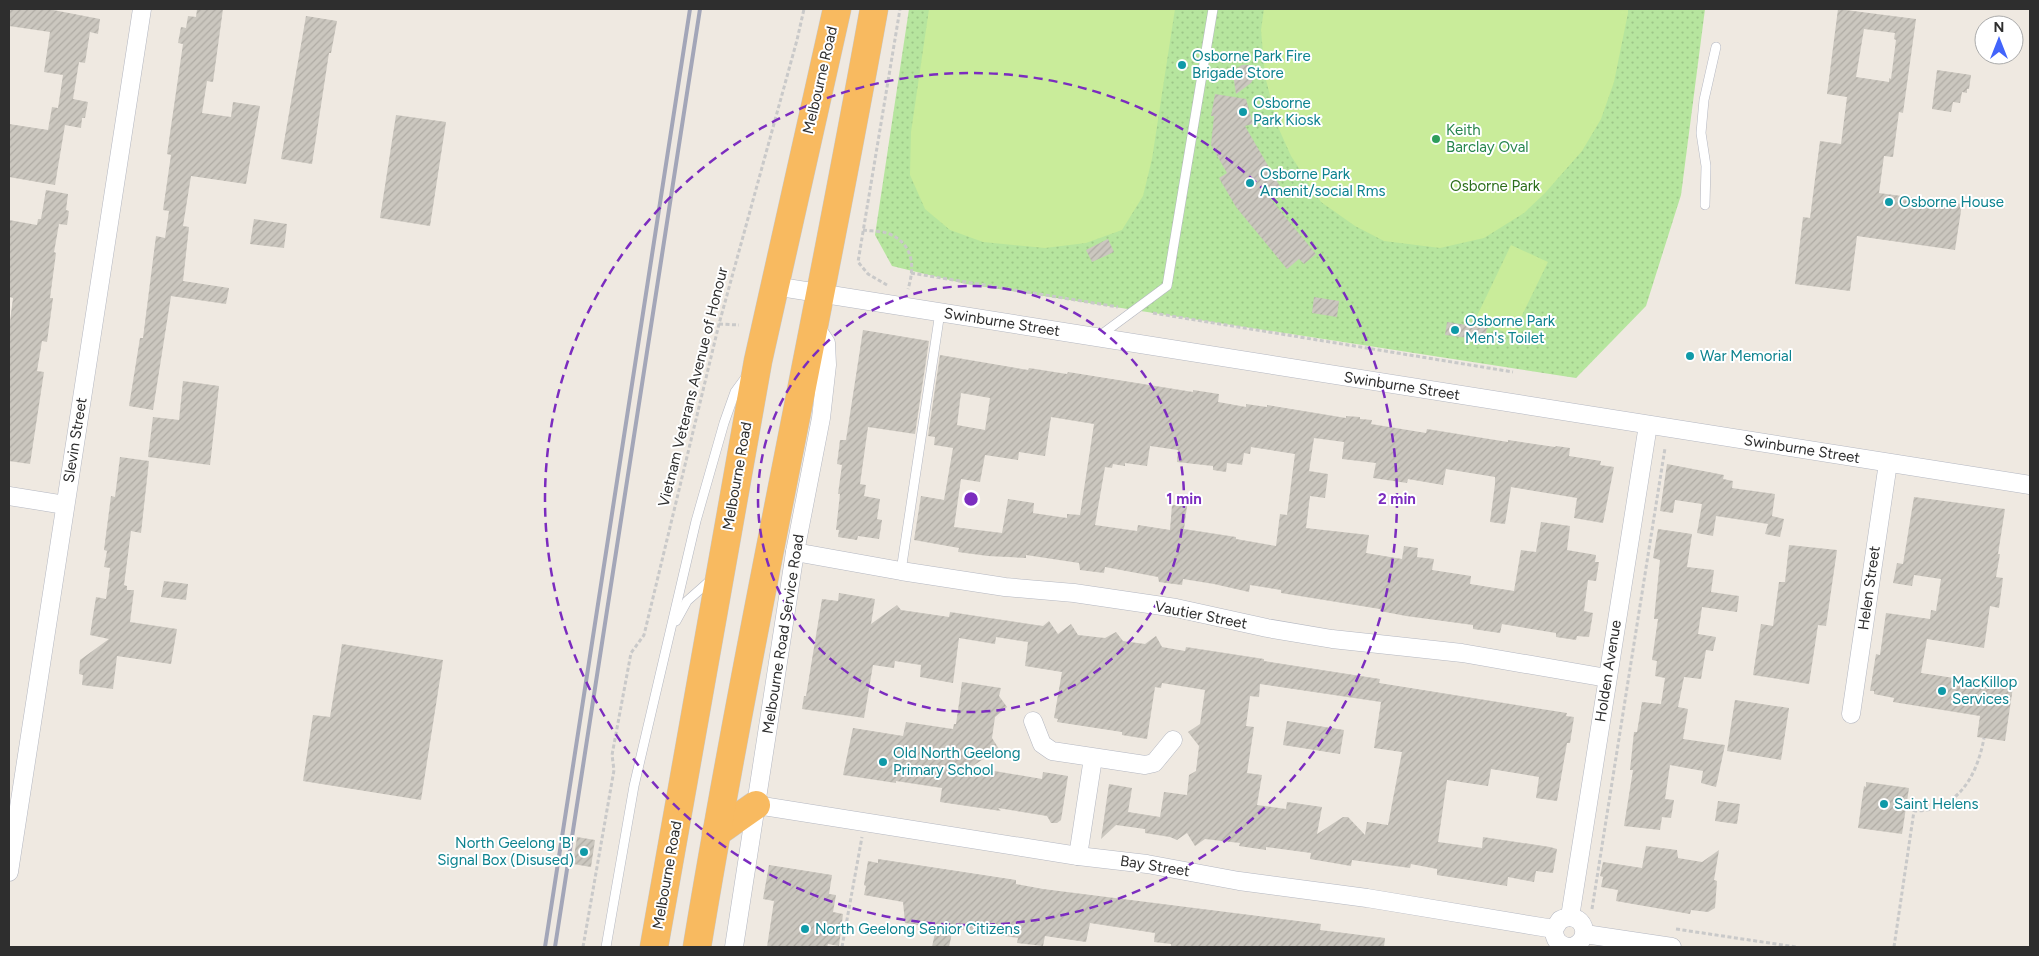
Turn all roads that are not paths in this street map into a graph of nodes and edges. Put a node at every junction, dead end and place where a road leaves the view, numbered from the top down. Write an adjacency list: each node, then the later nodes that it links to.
1 (142, 9): 17 (street, Slevin Street)
2 (837, 9): 7 (highway, Melbourne Road)
3 (874, 9): 8 (highway)
4 (1213, 9): 11 (lane)
5 (1716, 48): 6 (lane)
6 (1705, 205)
7 (774, 286): 8 (street, Swinburne Street); 12 (highway, Melbourne Road)
8 (821, 294): 9 (street, Swinburne Street); 10 (highway)
9 (940, 312): 11 (street, Swinburne Street); 19 (lane)
10 (814, 325): 18 (street, Melbourne Road Service Road); 27 (highway)
11 (1098, 337): 13 (street, Swinburne Street)
12 (758, 361): 20 (highway, Melbourne Road); 21 (lane)
13 (1648, 425): 14 (street, Swinburne Street); 22 (street, Holden Avenue)
14 (1888, 463): 15 (street, Swinburne Street); 23 (street, Helen Street)
15 (2030, 485)
16 (9, 496): 17 (street)
17 (64, 505): 32 (street, Slevin Street)
18 (795, 552): 19 (street, Vautier Street); 28 (street, Melbourne Road Service Road)
19 (901, 572): 22 (street, Vautier Street)
20 (720, 573): 21 (lane); 37 (highway, Melbourne Road)
21 (670, 637): 36 (lane)
22 (1607, 678): 33 (street, Holden Avenue)
23 (1851, 714)
24 (1033, 721): 26 (street)
25 (1173, 740): 26 (street)
26 (1093, 758): 30 (street)
27 (724, 786): 29 (highway); 37 (highway)
28 (756, 805): 29 (highway); 30 (street, Bay Street); 40 (street, Melbourne Road Service Road)
29 (716, 833): 31 (highway)
30 (1078, 856): 34 (street, Bay Street)
31 (710, 871): 38 (highway); 39 (highway)
32 (9, 872)
33 (1570, 917): 34 (street); 35 (street)
34 (1554, 928): 41 (street)
35 (1584, 934): 41 (street); 42 (street)
36 (606, 947)
37 (656, 947)
38 (697, 947)
39 (706, 947)
40 (734, 947)
41 (1568, 947)
42 (1672, 947)

